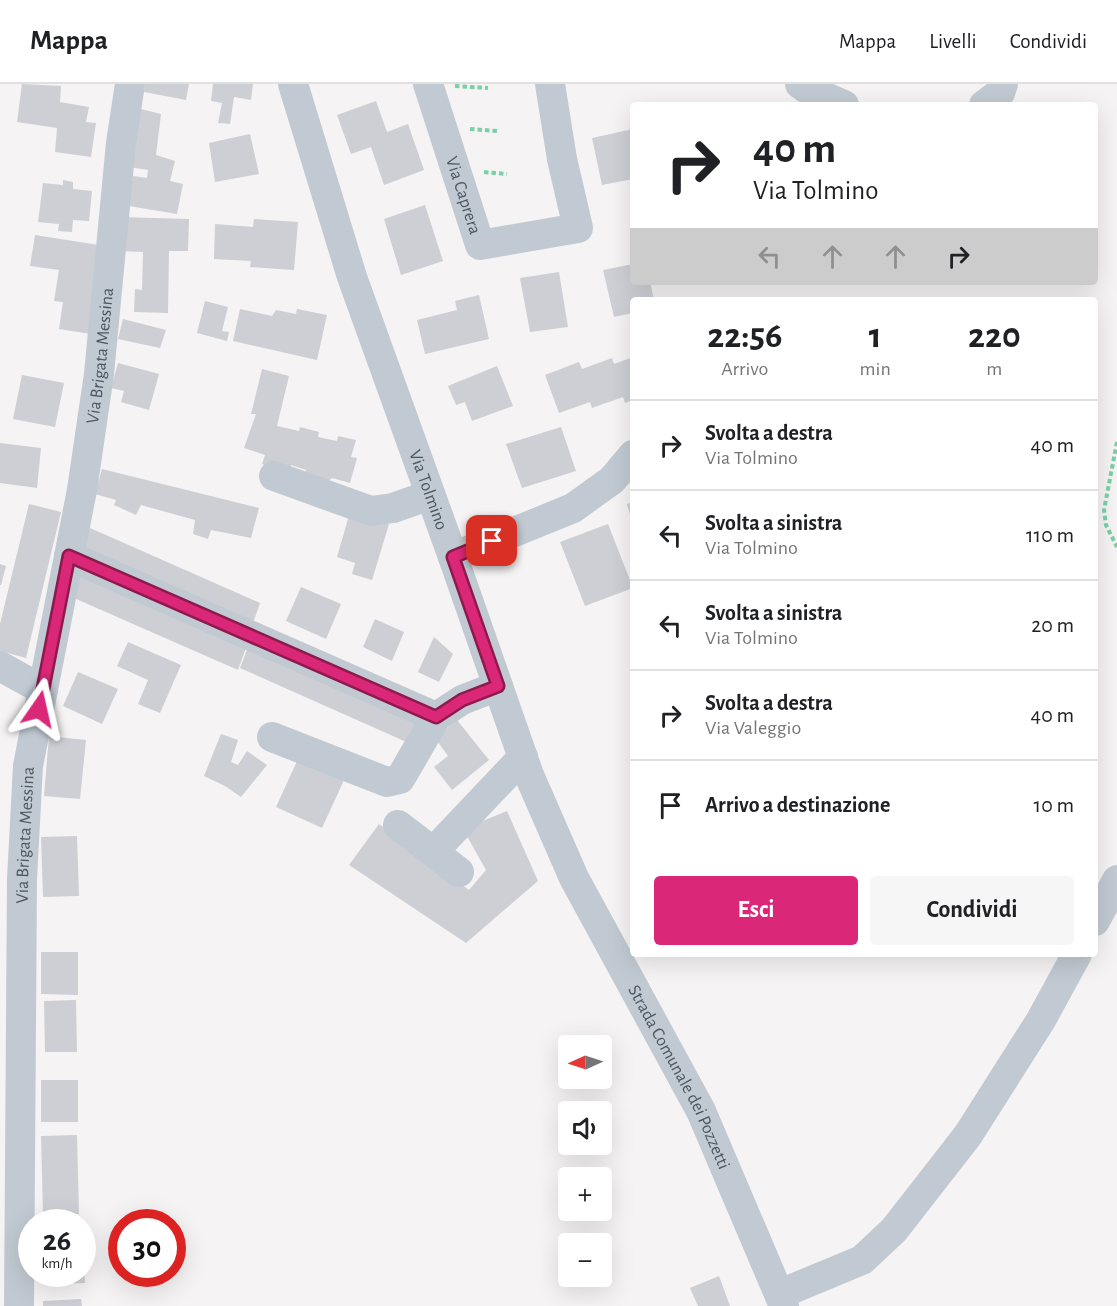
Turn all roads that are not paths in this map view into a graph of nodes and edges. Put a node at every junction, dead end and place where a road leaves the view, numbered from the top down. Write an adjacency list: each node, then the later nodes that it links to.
1 (130, 84): 12 (street, Via Brigata Messina)
2 (293, 84): 11 (street, Via Tolmino)
3 (428, 84): 4 (street, Via Caprera)
4 (550, 84)
5 (800, 84): 7 (street)
6 (1003, 84): 8 (street)
7 (837, 102)
8 (988, 102)
9 (630, 459): 13 (street)
10 (274, 476): 11 (street)
11 (430, 495): 13 (street, Via Tolmino)
12 (69, 556): 16 (street, Via Brigata Messina); 17 (street)
13 (453, 557): 15 (street, Via Tolmino)
14 (0, 666): 16 (street)
15 (498, 686): 17 (street); 19 (street, Strada Comunale dei Pozzetti)
16 (43, 690): 26 (street, Via Brigata Messina)
17 (436, 717): 18 (street)
18 (272, 737)
19 (523, 756): 21 (street); 28 (street, Strada Comunale dei Pozzetti)
20 (398, 825): 21 (street)
21 (433, 852): 22 (street)
22 (459, 872)
23 (1117, 880): 24 (street)
24 (1098, 915)
25 (1075, 957): 28 (street)
26 (10, 1000): 27 (street, Via Brigata Messina)
27 (13, 1292)
28 (782, 1300)

